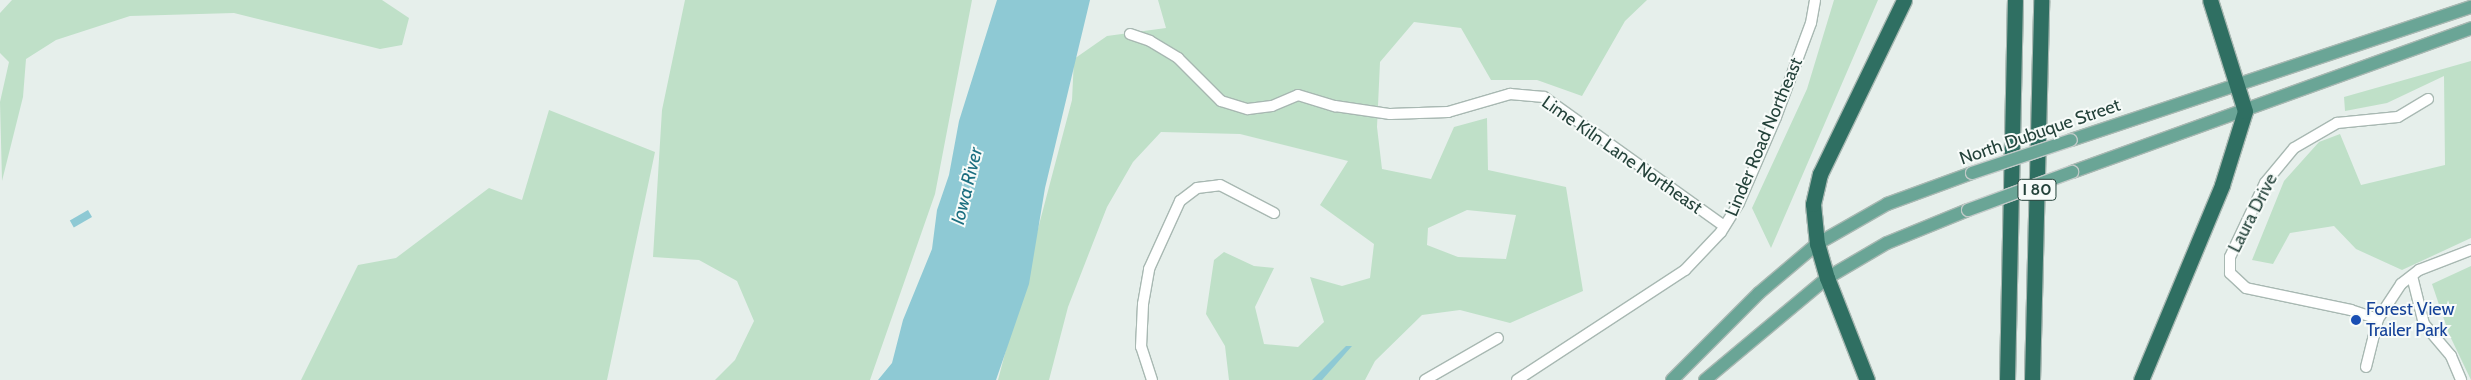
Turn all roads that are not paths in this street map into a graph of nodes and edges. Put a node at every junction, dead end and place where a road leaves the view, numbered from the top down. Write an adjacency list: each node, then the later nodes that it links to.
1 (1815, 0): 13 (street, Linder Road Northeast)
2 (1904, 0): 14 (highway)
3 (2015, 0): 27 (highway, I 80)
4 (2041, 0): 28 (highway, I 80)
5 (2210, 0): 9 (highway)
6 (2471, 7): 9 (main road, North Dubuque Street)
7 (2471, 28): 11 (main road)
8 (1130, 34): 13 (street, Lime Kiln Lane Northeast)
9 (2235, 84): 11 (highway); 14 (main road, North Dubuque Street, bridge)
10 (2428, 99): 18 (street, Laura Drive)
11 (2245, 111): 17 (main road, bridge); 29 (highway)
12 (1274, 213): 21 (street)
13 (1724, 226): 23 (street, Linder Road Northeast)
14 (1817, 244): 17 (highway); 24 (main road, North Dubuque Street)
15 (2471, 250): 16 (street)
16 (2412, 276): 18 (street); 30 (street)
17 (1827, 278): 25 (main road); 26 (highway)
18 (2378, 319): 20 (street)
19 (1498, 338): 22 (street)
20 (2366, 367)
21 (1152, 380)
22 (1425, 380)
23 (1517, 380)
24 (1672, 380)
25 (1705, 380)
26 (1867, 380)
27 (2007, 380)
28 (2032, 380)
29 (2141, 380)
30 (2461, 380)

